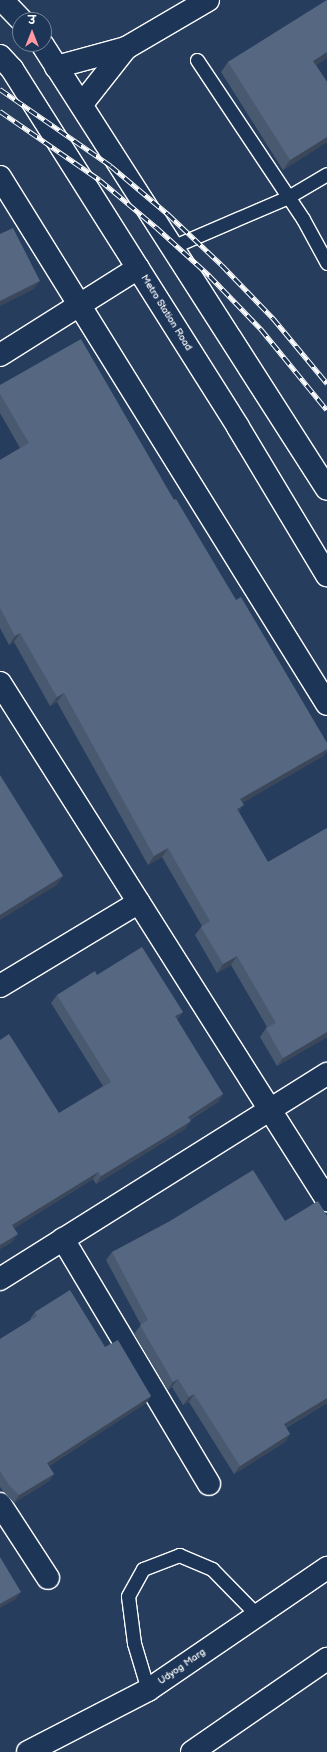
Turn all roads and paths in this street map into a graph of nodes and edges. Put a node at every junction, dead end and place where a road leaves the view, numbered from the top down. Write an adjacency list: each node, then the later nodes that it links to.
1 (2, 0): 3 (street)
2 (208, 0): 4 (street)
3 (13, 12)
4 (126, 48): 8 (street); 9 (street)
5 (47, 52): 8 (street)
6 (0, 56): 15 (street, Metro Station Road)
7 (197, 60): 12 (lane)
8 (56, 67): 9 (street)
9 (82, 104): 13 (street)
10 (327, 174): 12 (lane)
11 (0, 177): 16 (street)
12 (288, 197): 13 (lane); 14 (lane)
13 (172, 247): 18 (street)
14 (327, 263)
15 (138, 268): 16 (street); 19 (street, Metro Station Road)
16 (80, 305): 17 (street); 21 (street)
17 (0, 355)
18 (327, 489)
19 (327, 575)
20 (0, 683): 22 (street)
21 (327, 704)
22 (139, 902): 23 (street); 25 (street)
23 (0, 986)
24 (327, 1074): 25 (street)
25 (270, 1110): 26 (street); 27 (street)
26 (327, 1200)
27 (63, 1239): 28 (street); 29 (street)
28 (0, 1279)
29 (209, 1484)
30 (0, 1504): 32 (street)
31 (327, 1568): 33 (street, Udyog Marg)
32 (48, 1578)
33 (257, 1615): 35 (street, Udyog Marg); 35 (lane)
34 (327, 1659): 37 (street)
35 (148, 1690): 36 (street, Udyog Marg)
36 (28, 1752)
37 (192, 1752)

